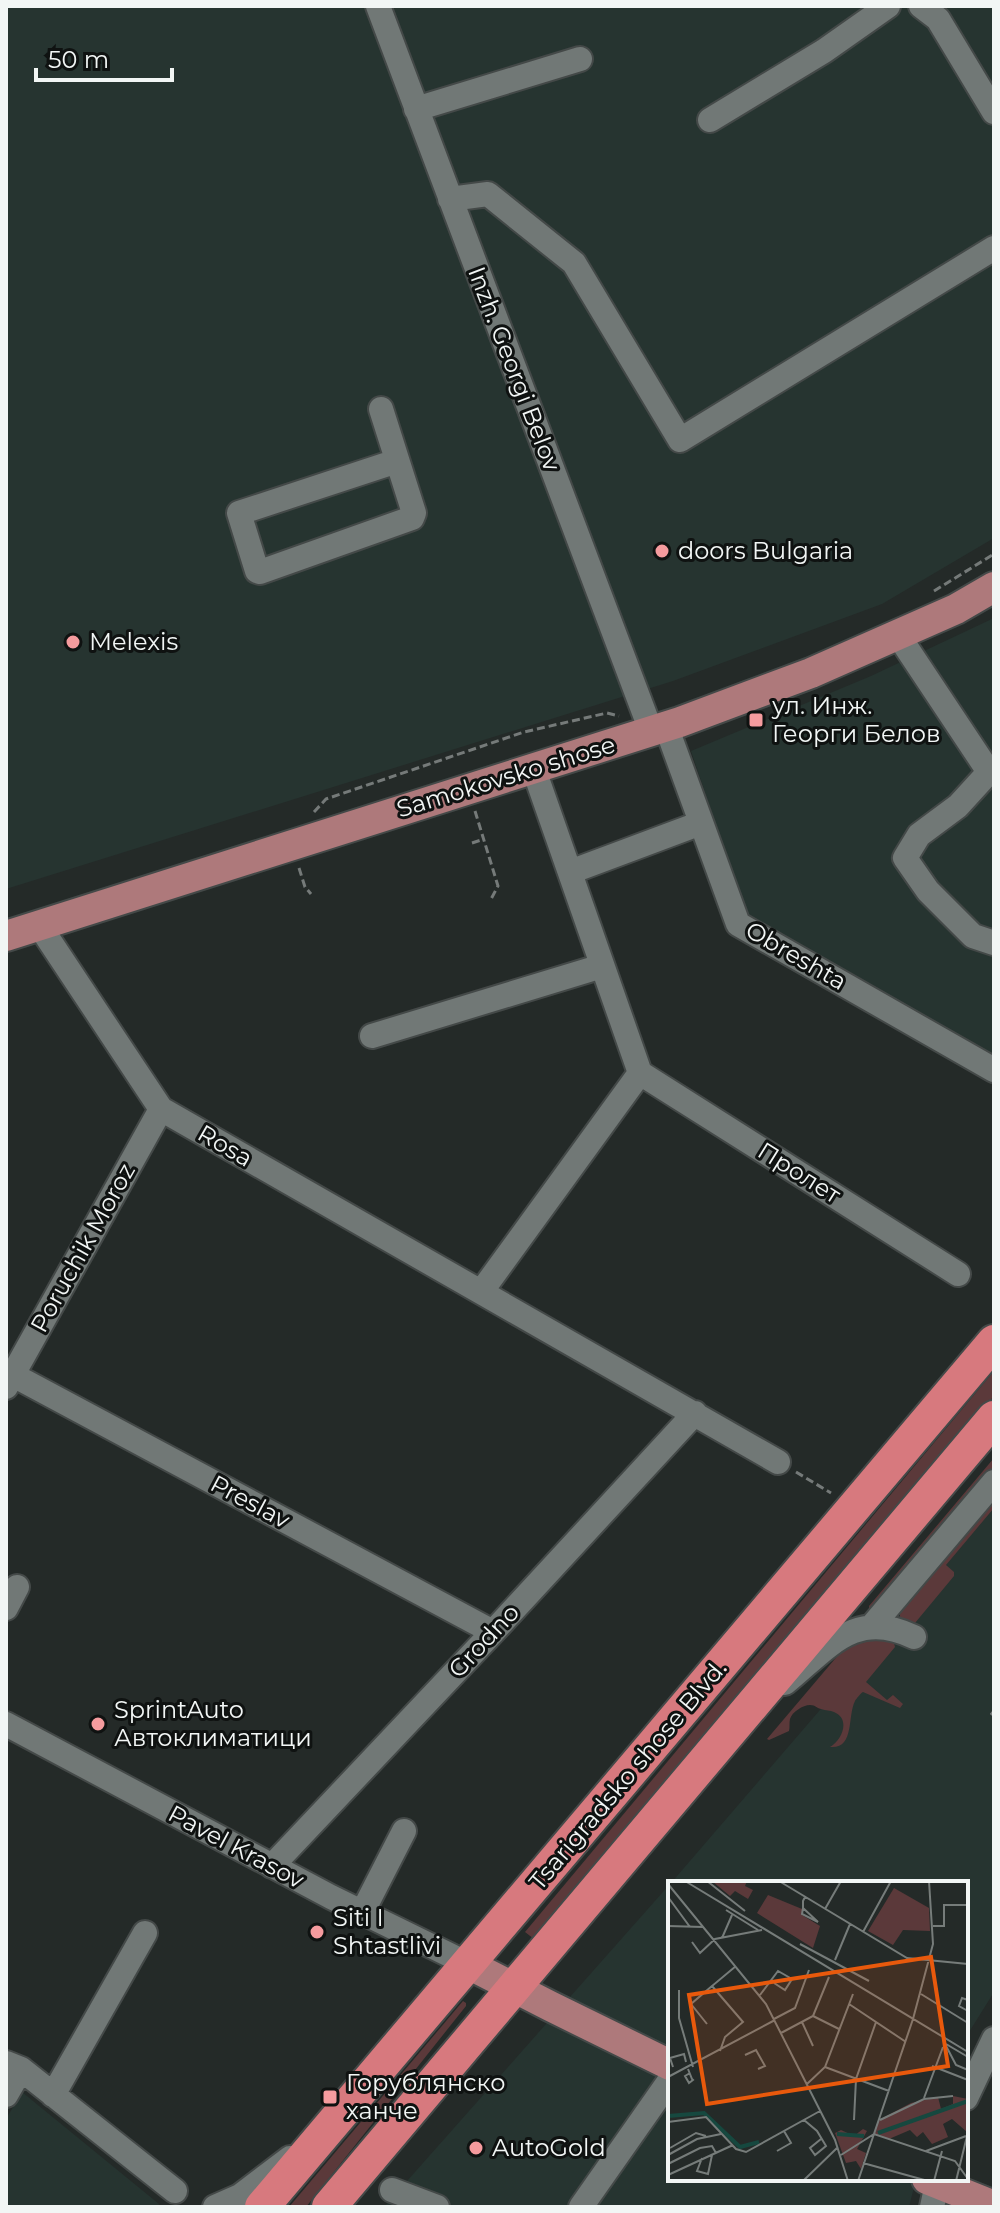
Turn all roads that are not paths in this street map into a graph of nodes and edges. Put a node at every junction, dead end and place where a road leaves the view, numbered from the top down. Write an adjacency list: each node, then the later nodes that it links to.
1 (378, 6): 5 (street, Inzh. Georgi Belov)
2 (888, 6): 7 (street)
3 (921, 6): 6 (street)
4 (580, 59): 5 (street)
5 (416, 109): 8 (street, Inzh. Georgi Belov)
6 (994, 112)
7 (710, 120)
8 (450, 199): 9 (street); 14 (street, Inzh. Georgi Belov)
9 (994, 248)
10 (381, 409): 11 (street)
11 (397, 461): 11 (street)
12 (994, 587): 13 (main road, Samokovsko shose)
13 (898, 635): 14 (main road, Samokovsko shose); 16 (street)
14 (659, 729): 15 (main road, Samokovsko shose); 17 (street, Obreshta)
15 (533, 767): 18 (street); 19 (main road, Samokovsko shose)
16 (992, 770): 21 (street)
17 (701, 823): 18 (street); 24 (street, Obreshta)
18 (570, 872): 22 (street)
19 (39, 925): 20 (main road, Samokovsko shose); 26 (street, Rosa)
20 (6, 936)
21 (994, 943)
22 (602, 966): 23 (street); 25 (street)
23 (372, 1036)
24 (994, 1070)
25 (640, 1073): 27 (street, Пролет); 28 (street)
26 (161, 1109): 28 (street, Rosa); 30 (street, Poruchik Moroz)
27 (958, 1274)
28 (481, 1292): 31 (street, Rosa)
29 (994, 1342): 44 (highway, Tsarigradsko shose Blvd.)
30 (8, 1379): 36 (street, Preslav)
31 (695, 1413): 33 (street, Rosa); 36 (street, Grodno)
32 (994, 1418): 38 (highway)
33 (778, 1462)
34 (994, 1482): 35 (street)
35 (872, 1626): 37 (street); 38 (street)
36 (493, 1632): 41 (street, Grodno)
37 (914, 1637)
38 (740, 1720): 45 (highway)
39 (6, 1724): 41 (street, Pavel Krasov)
40 (404, 1831): 42 (street)
41 (272, 1866): 42 (street, Pavel Krasov)
42 (362, 1913): 44 (street, Pavel Krasov)
43 (145, 1933): 52 (street)
44 (468, 1964): 45 (main road); 53 (highway, Tsarigradsko shose Blvd.)
45 (515, 1988): 47 (main road); 60 (highway)
46 (994, 2039): 50 (street)
47 (668, 2064)
48 (13, 2066): 51 (street); 52 (street)
49 (668, 2083): 62 (street)
50 (968, 2094)
51 (6, 2095)
52 (53, 2095): 56 (street)
53 (327, 2130): 58 (street); 59 (highway, Tsarigradsko shose Blvd.)
54 (933, 2187): 57 (main road)
55 (392, 2190): 61 (street)
56 (175, 2191)
57 (994, 2206)
58 (215, 2207)
59 (262, 2207)
60 (329, 2207)
61 (437, 2207)
62 (581, 2207)

